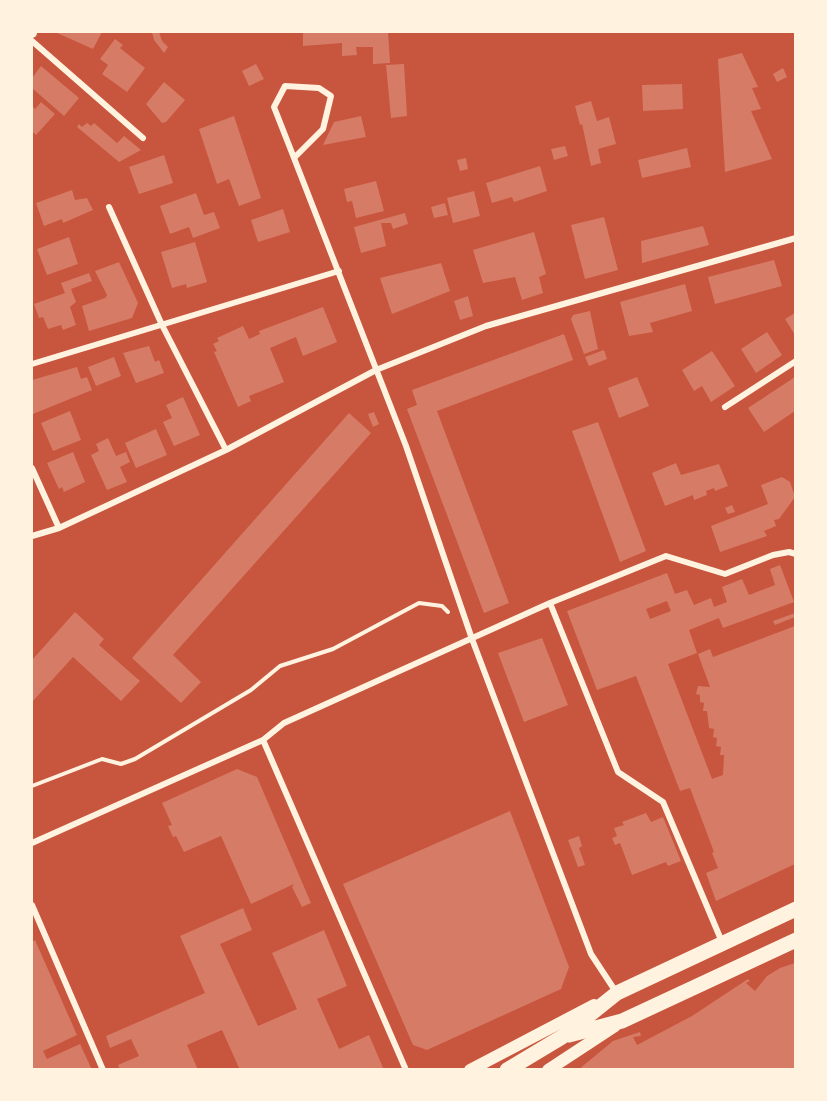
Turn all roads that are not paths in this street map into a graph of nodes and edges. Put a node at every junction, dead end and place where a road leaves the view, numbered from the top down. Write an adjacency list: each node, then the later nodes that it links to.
1 (32, 41): 2 (street)
2 (143, 138)
3 (294, 158): 3 (street); 6 (street)
4 (109, 207): 7 (street)
5 (795, 238): 10 (street)
6 (339, 271): 7 (street); 10 (street)
7 (162, 325): 9 (street); 12 (street)
8 (795, 361): 11 (street)
9 (32, 364)
10 (376, 370): 12 (street); 18 (street)
11 (725, 407)
12 (226, 450): 14 (street)
13 (32, 468): 14 (street)
14 (59, 528): 15 (street)
15 (32, 536)
16 (795, 554): 17 (street)
17 (550, 603): 18 (street); 24 (street)
18 (472, 639): 19 (street); 25 (street)
19 (263, 740): 20 (street); 29 (street)
20 (32, 843)
21 (32, 905): 28 (street)
22 (795, 909): 24 (main road)
23 (795, 940): 26 (main road)
24 (722, 942): 25 (main road)
25 (616, 993): 27 (main road); 30 (main road)
26 (622, 1021): 27 (main road); 32 (main road)
27 (562, 1037): 31 (main road)
28 (103, 1070)
29 (406, 1070)
30 (470, 1070)
31 (507, 1070)
32 (548, 1070)

